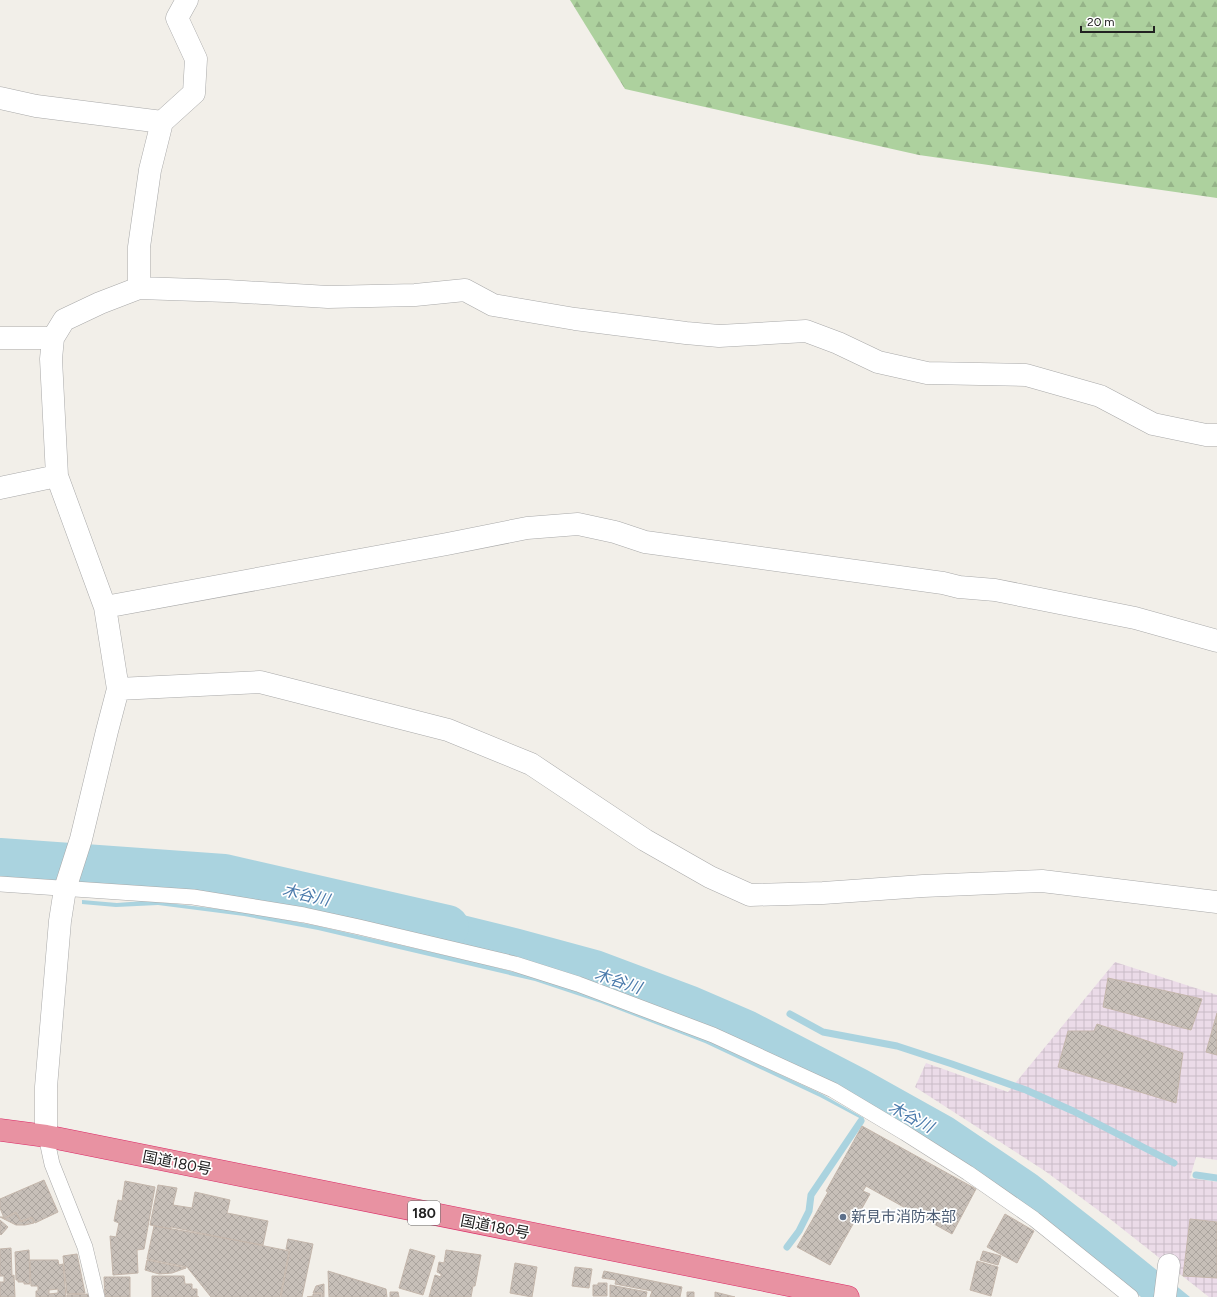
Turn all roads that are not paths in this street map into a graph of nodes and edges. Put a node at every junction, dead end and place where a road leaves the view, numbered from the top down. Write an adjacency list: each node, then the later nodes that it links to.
1 (188, 0): 3 (street)
2 (0, 98): 3 (street)
3 (162, 122): 4 (street)
4 (139, 288): 6 (street); 7 (street)
5 (0, 338): 6 (street)
6 (53, 338): 8 (street)
7 (1217, 435)
8 (58, 476): 9 (street); 10 (street)
9 (0, 488)
10 (105, 607): 11 (street); 12 (street)
11 (1217, 641)
12 (118, 689): 14 (street); 15 (street)
13 (0, 884): 14 (lane)
14 (65, 889): 17 (street); 21 (lane)
15 (1217, 902)
16 (0, 1130): 17 (highway, 国道180号 / 180)
17 (46, 1136): 19 (lane); 20 (highway, 国道180号 / 180)
18 (1169, 1265): 22 (street)
19 (97, 1297)
20 (848, 1297)
21 (1131, 1297)
22 (1165, 1297)

